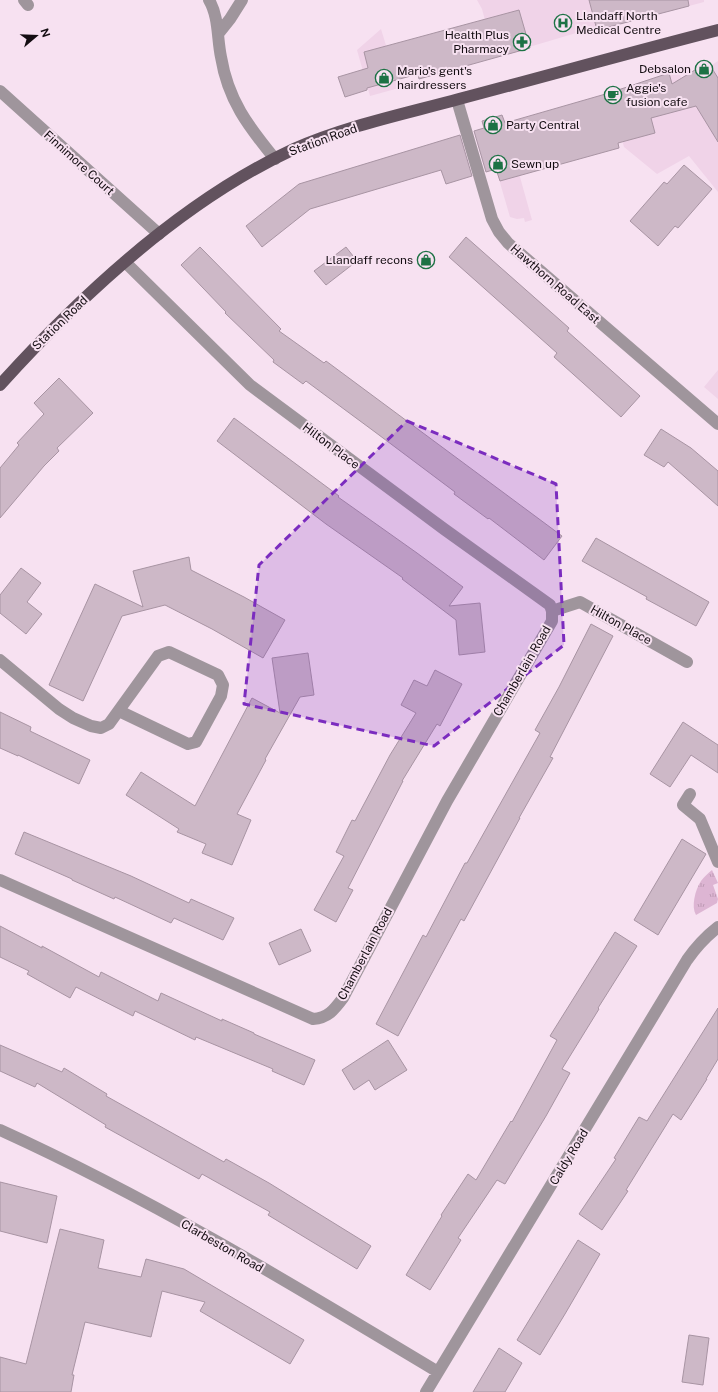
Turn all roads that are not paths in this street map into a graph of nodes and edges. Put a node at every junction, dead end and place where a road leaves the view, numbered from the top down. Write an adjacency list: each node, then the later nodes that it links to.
1 (209, 0): 4 (street)
2 (242, 0): 4 (street)
3 (718, 30): 6 (main road, Station Road)
4 (218, 34): 7 (street)
5 (0, 91): 8 (street, Finnimore Court)
6 (457, 100): 7 (main road, Station Road); 11 (street, Hawthorn Road East)
7 (275, 159): 8 (main road, Station Road)
8 (159, 234): 9 (main road, Station Road)
9 (125, 262): 10 (main road, Station Road); 12 (street, Hilton Place)
10 (0, 385)
11 (718, 424)
12 (552, 616): 14 (street, Hilton Place); 18 (street, Chamberlain Road)
13 (0, 660): 15 (street)
14 (687, 662)
15 (119, 711): 15 (street)
16 (690, 794): 17 (street)
17 (718, 862)
18 (0, 880)
19 (718, 927): 21 (street, Caldy Road)
20 (0, 1130): 21 (street, Clarbeston Road)
21 (438, 1372): 22 (street, Caldy Road)
22 (426, 1392)

